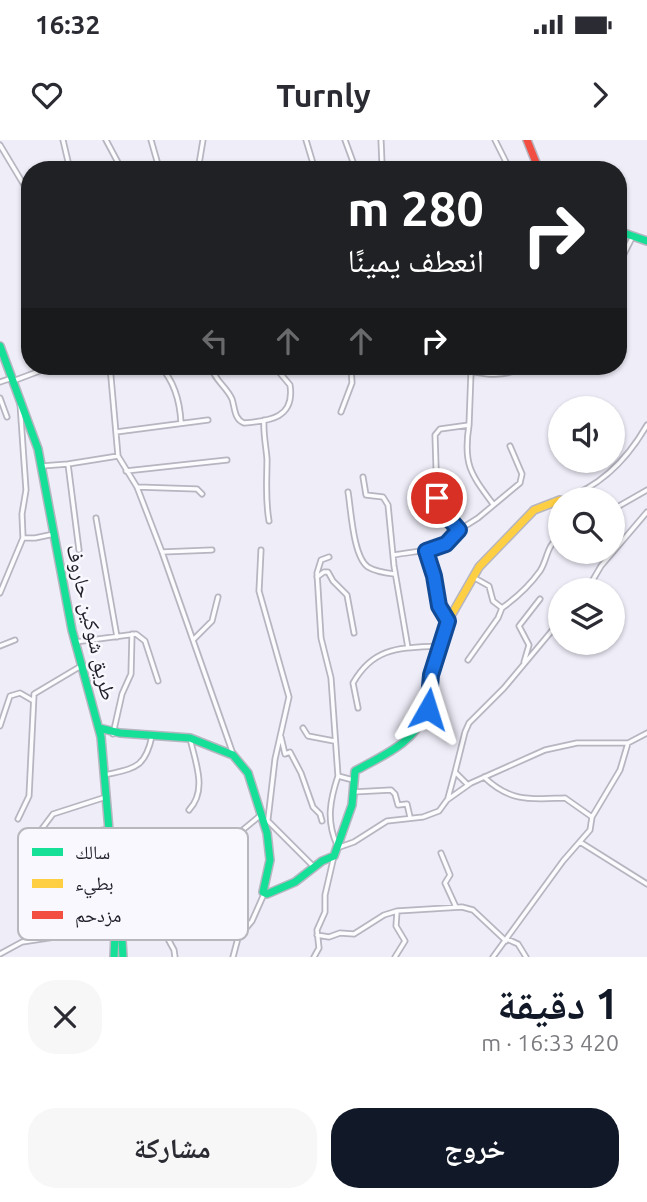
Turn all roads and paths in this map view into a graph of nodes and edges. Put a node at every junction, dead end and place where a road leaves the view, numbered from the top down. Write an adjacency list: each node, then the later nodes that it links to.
1 (63, 140): 11 (street)
2 (106, 140): 12 (street)
3 (151, 140): 13 (street)
4 (203, 140): 14 (street)
5 (306, 140): 15 (street)
6 (345, 140): 16 (street)
7 (382, 140): 17 (street)
8 (495, 140): 18 (street)
9 (527, 140): 19 (street)
10 (0, 145): 20 (street)
11 (68, 161)
12 (117, 161)
13 (157, 161)
14 (200, 161)
15 (312, 161)
16 (353, 161)
17 (382, 161)
18 (506, 161)
19 (536, 161)
20 (21, 180)
21 (627, 234): 22 (street)
22 (633, 236): 23 (street); 24 (street)
23 (647, 241)
24 (627, 245)
25 (0, 346): 33 (street, طريق شوكين حاروف)
26 (25, 375): 33 (street)
27 (111, 375): 44 (street)
28 (169, 375): 41 (street)
29 (214, 375): 40 (street)
30 (283, 375): 40 (street)
31 (352, 375): 37 (street)
32 (471, 375): 42 (street)
33 (13, 379): 34 (street); 36 (street, طريق شوكين حاروف)
34 (0, 382)
35 (0, 398): 38 (street)
36 (20, 398): 49 (street, طريق شوكين حاروف); 65 (street)
37 (341, 412)
38 (7, 417)
39 (208, 419): 41 (street)
40 (264, 420): 62 (street)
41 (181, 424): 44 (street)
42 (469, 425): 58 (street); 63 (street)
43 (647, 425): 53 (street)
44 (116, 432): 46 (street)
45 (510, 446): 58 (street)
46 (118, 456): 48 (street); 50 (street)
47 (227, 460): 50 (street)
48 (68, 464): 49 (street); 66 (street)
49 (42, 466): 64 (street, طريق شوكين حاروف)
50 (126, 471): 52 (street)
51 (363, 477): 72 (street)
52 (137, 487): 56 (street); 71 (street)
53 (587, 487)
54 (647, 490): 57 (street)
55 (348, 492): 74 (street)
56 (202, 494)
57 (625, 503)
58 (493, 504): 63 (street)
59 (548, 504): 76 (street)
60 (647, 512): 77 (street)
61 (96, 518): 86 (street)
62 (269, 521)
63 (459, 530): 69 (street)
64 (54, 534): 65 (street); 89 (street, طريق شوكين حاروف)
65 (23, 538): 78 (street)
66 (79, 550)
67 (212, 550): 71 (street)
68 (261, 550): 103 (street)
69 (426, 551): 72 (street); 82 (street)
70 (548, 551): 81 (street)
71 (162, 552): 87 (street)
72 (394, 555): 74 (street)
73 (329, 557): 75 (street)
74 (395, 574): 92 (street)
75 (317, 577): 83 (street); 107 (street)
76 (473, 577): 81 (street); 82 (street)
77 (594, 578)
78 (0, 593)
79 (218, 597): 87 (street)
80 (540, 599): 94 (street)
81 (502, 608): 93 (street)
82 (448, 621): 91 (street)
83 (354, 632)
84 (132, 634): 86 (street); 96 (street); 102 (street)
85 (548, 635): 94 (street)
86 (117, 637): 89 (street)
87 (193, 639): 109 (street)
88 (15, 640): 90 (street)
89 (75, 642): 95 (street, طريق شوكين حاروف)
90 (0, 646)
91 (439, 646): 92 (street); 114 (street)
92 (408, 648): 98 (street)
93 (468, 660)
94 (523, 664): 110 (street)
95 (81, 666): 97 (street); 101 (street, طريق شوكين حاروف)
96 (158, 681)
97 (33, 700): 99 (street); 123 (street)
98 (358, 708)
99 (0, 726)
100 (303, 728): 107 (street)
101 (100, 732): 102 (street); 111 (street, طريق شوكين حاروف)
102 (116, 733): 105 (street)
103 (281, 733): 121 (street); 124 (street)
104 (647, 733): 108 (street)
105 (152, 736): 106 (street); 111 (street)
106 (190, 738): 109 (street); 119 (street)
107 (335, 742): 112 (street)
108 (628, 743): 113 (street); 120 (street)
109 (233, 755): 121 (street)
110 (455, 772): 115 (street); 118 (street)
111 (105, 775): 117 (street, طريق شوكين حاروف)
112 (338, 776): 114 (street); 129 (street)
113 (484, 777): 115 (street); 120 (street)
114 (352, 780): 116 (street)
115 (468, 785): 118 (street)
116 (353, 792): 122 (street); 129 (street)
117 (107, 797): 125 (street); 126 (street, طريق شوكين حاروف)
118 (447, 800): 122 (street)
119 (189, 810)
120 (592, 817): 128 (street)
121 (264, 818): 127 (street); 132 (street); 134 (street)
122 (410, 818): 129 (street)
123 (19, 819)
124 (322, 821)
125 (42, 828)
126 (109, 828)
127 (248, 829)
128 (580, 842): 133 (street); 141 (street)
129 (337, 847): 131 (street)
130 (441, 853): 135 (street)
131 (334, 856): 132 (street); 138 (street)
132 (314, 867): 134 (street)
133 (647, 884)
134 (264, 894): 137 (street)
135 (456, 907): 136 (street); 141 (street)
136 (397, 911): 138 (street); 145 (street)
137 (248, 927)
138 (317, 935): 144 (street)
139 (38, 940): 142 (street)
140 (169, 940): 143 (street)
141 (507, 940): 146 (street); 147 (street)
142 (0, 954)
143 (175, 957)
144 (314, 957)
145 (395, 957)
146 (493, 957)
147 (526, 957)

